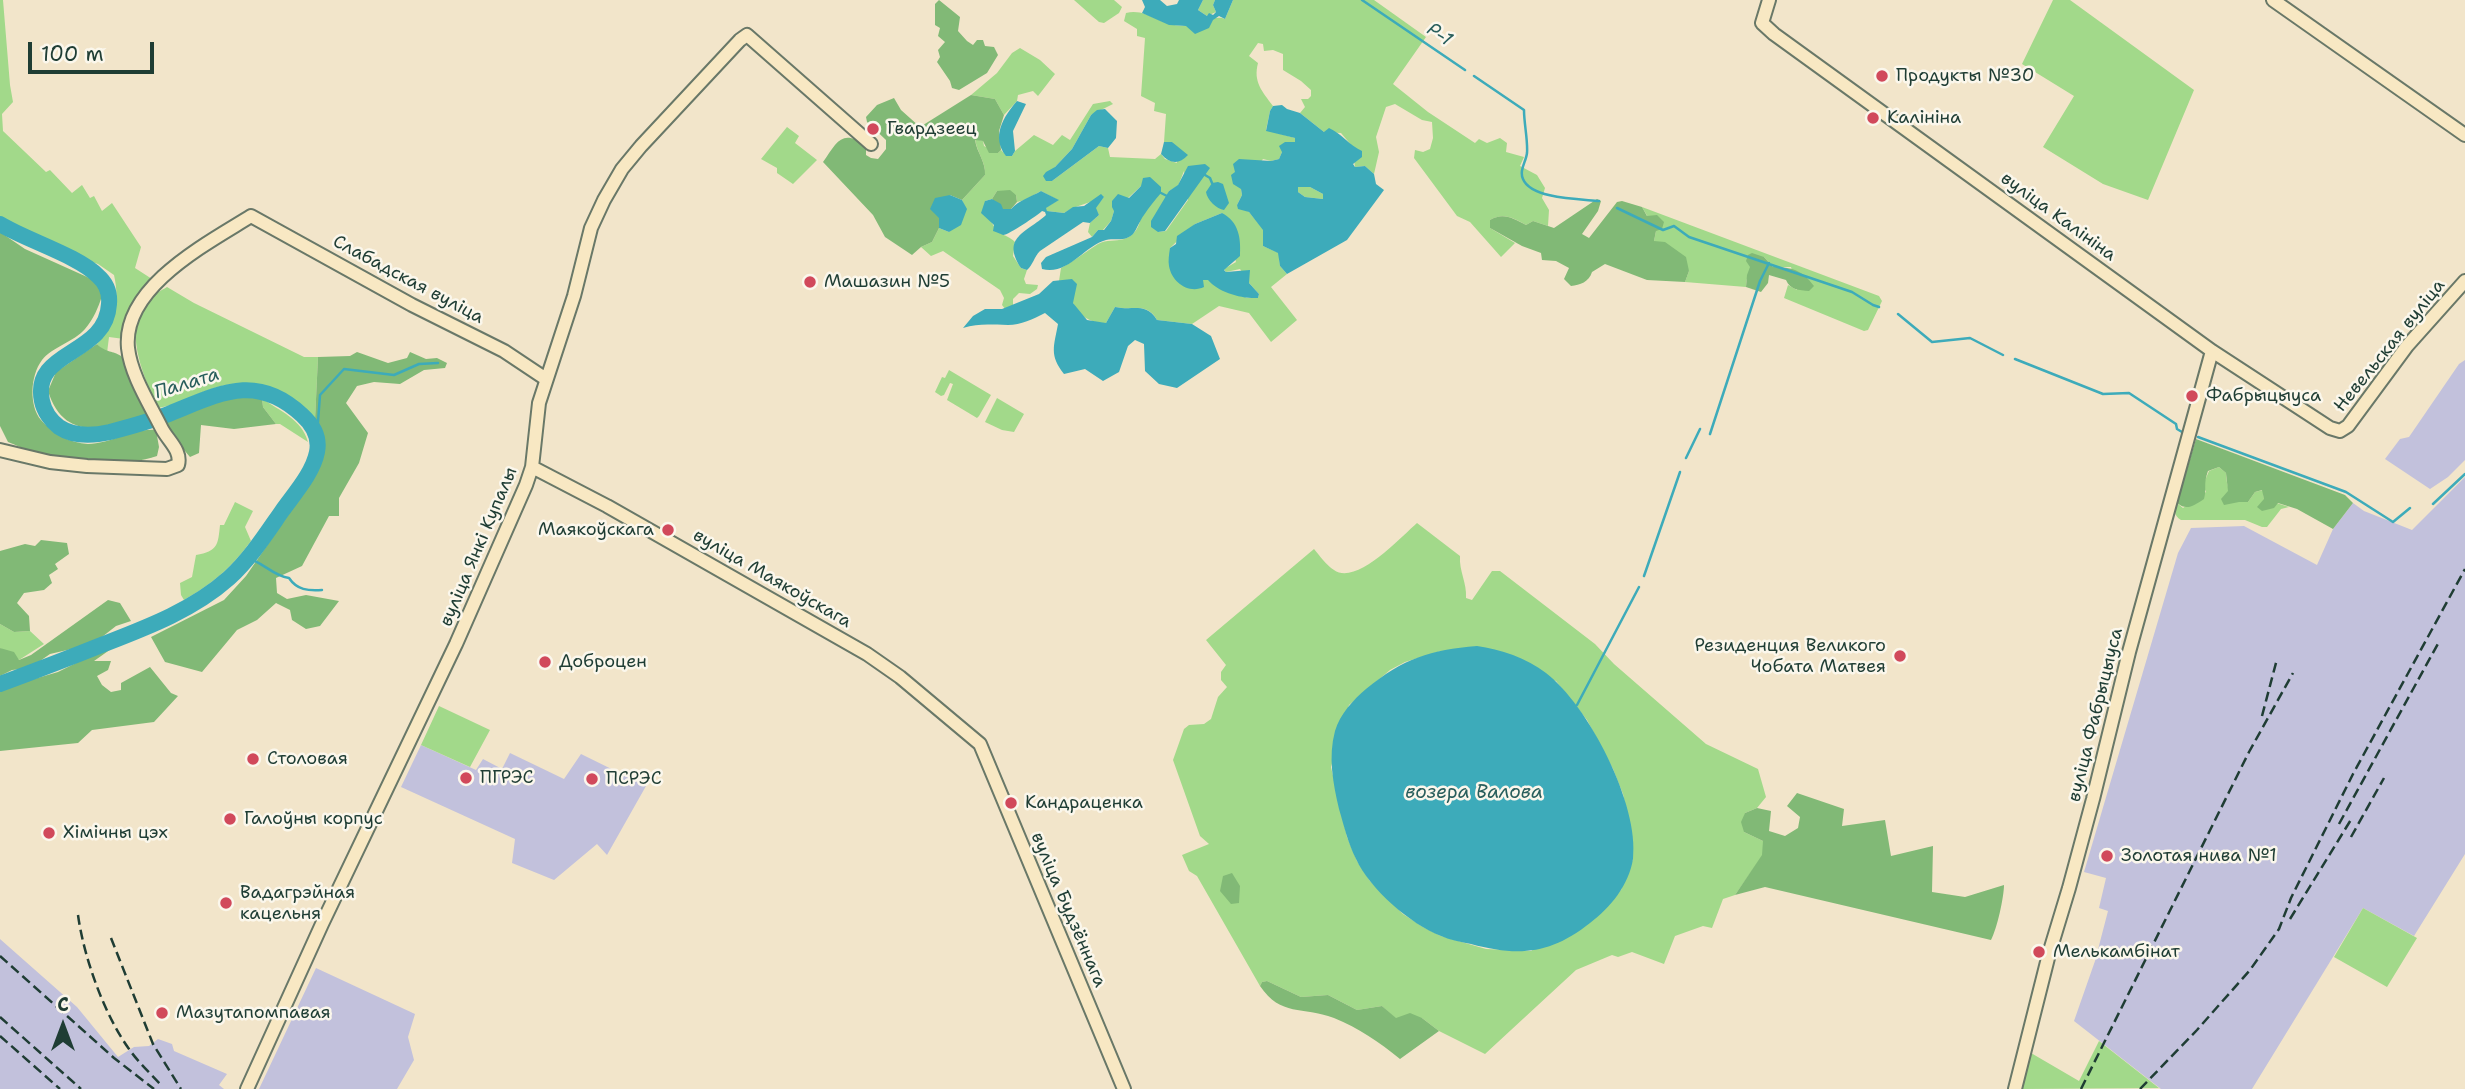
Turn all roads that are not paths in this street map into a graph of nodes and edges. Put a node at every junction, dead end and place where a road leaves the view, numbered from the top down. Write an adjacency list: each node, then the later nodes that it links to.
1 (1769, 0): 6 (street, вуліца Калініна)
2 (2273, 0): 3 (street)
3 (2465, 135)
4 (871, 144): 7 (street, вуліца Янкі Купалы)
5 (2465, 281): 8 (street, Невельская вуліца)
6 (2212, 351): 8 (street, вуліца Калініна); 14 (street, вуліца Фабрыцыуса)
7 (546, 379): 9 (street, Слабадская вуліца); 10 (street, вуліца Янкі Купалы)
8 (2340, 431)
9 (0, 450)
10 (532, 467): 11 (street, вуліца Маякоўскага); 12 (street, вуліца Янкі Купалы)
11 (979, 744): 13 (street, вуліца Будзённага)
12 (247, 1089)
13 (1124, 1089)
14 (2015, 1089)

